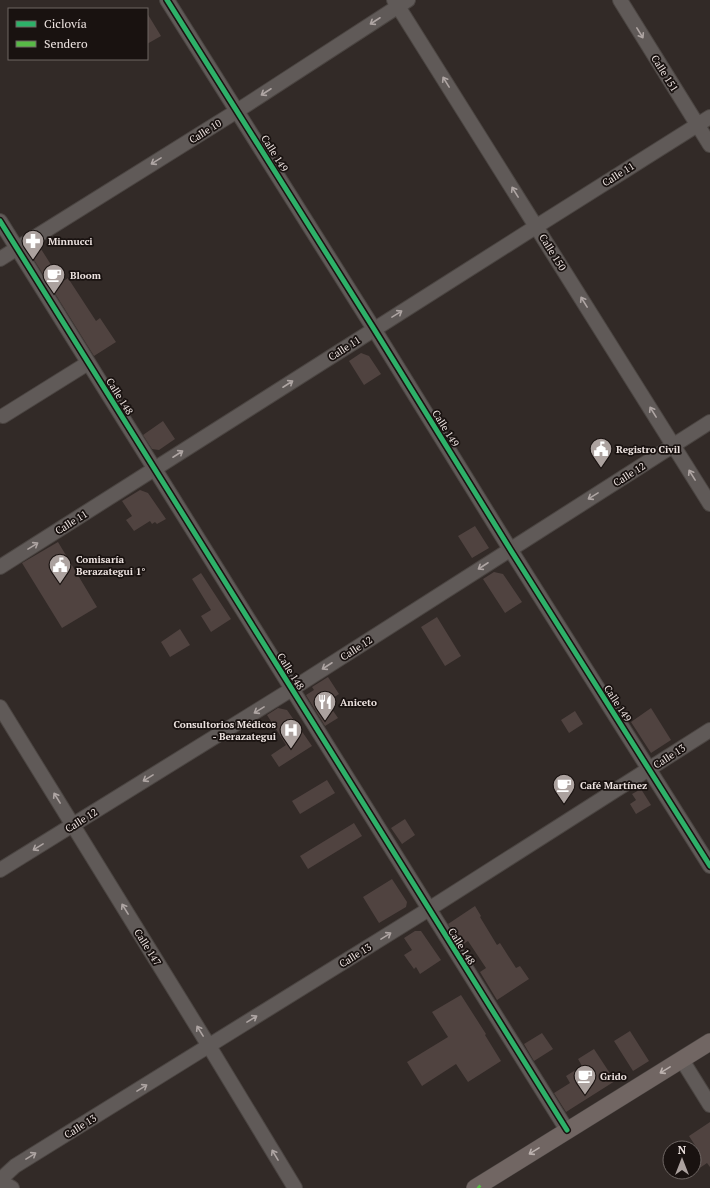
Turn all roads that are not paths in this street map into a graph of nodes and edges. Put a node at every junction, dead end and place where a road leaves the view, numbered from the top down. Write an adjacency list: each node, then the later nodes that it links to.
1 (167, 0): 4 (street, Calle 149)
2 (620, 0): 6 (street, Calle 151, one-way to 6)
3 (400, 2): 4 (street, Calle 10, one-way to 4); 9 (street, Calle 150, one-way to 3)
4 (237, 111): 10 (street, Calle 10, one-way to 10); 12 (street, Calle 149)
5 (710, 117): 6 (street, Calle 11)
6 (697, 125): 7 (street, Calle 151); 9 (street, Calle 11)
7 (710, 145)
8 (0, 221): 10 (street, Calle 148)
9 (536, 226): 12 (street, Calle 11, one-way to 9); 16 (street, Calle 150, one-way to 9)
10 (17, 248): 11 (street, Calle 10); 13 (street, Calle 148)
11 (0, 259)
12 (374, 329): 17 (street, Calle 11, one-way to 12); 19 (street, Calle 149)
13 (88, 363): 14 (street); 17 (street, Calle 148)
14 (3, 416)
15 (710, 422): 16 (street, Calle 12)
16 (674, 446): 18 (street, Calle 150, one-way to 16); 19 (street, Calle 12, one-way to 19)
17 (155, 469): 20 (street, Calle 11, one-way to 17); 21 (street, Calle 148)
18 (710, 504)
19 (510, 549): 21 (street, Calle 12, one-way to 21); 24 (street, Calle 149)
20 (0, 567)
21 (292, 689): 25 (street, Calle 12, one-way to 25); 28 (street, Calle 148)
22 (0, 707): 25 (street, Calle 147, one-way to 22)
23 (710, 730): 24 (street, Calle 13)
24 (650, 769): 26 (street, Calle 149); 28 (street, Calle 13)
25 (73, 825): 27 (street, Calle 12, one-way to 27); 30 (street, Calle 147, one-way to 25)
26 (710, 866)
27 (0, 870)
28 (428, 909): 30 (street, Calle 13, one-way to 28); 33 (street, Calle 148)
29 (710, 1042): 31 (main road)
30 (209, 1046): 34 (street, Calle 13, one-way to 30); 37 (street, Calle 147, one-way to 30)
31 (682, 1060): 32 (street); 33 (main road, one-way to 33)
32 (710, 1106)
33 (566, 1130): 35 (main road, one-way to 35)
34 (0, 1180): 36 (street)
35 (478, 1187)
36 (12, 1188)
37 (295, 1188)

